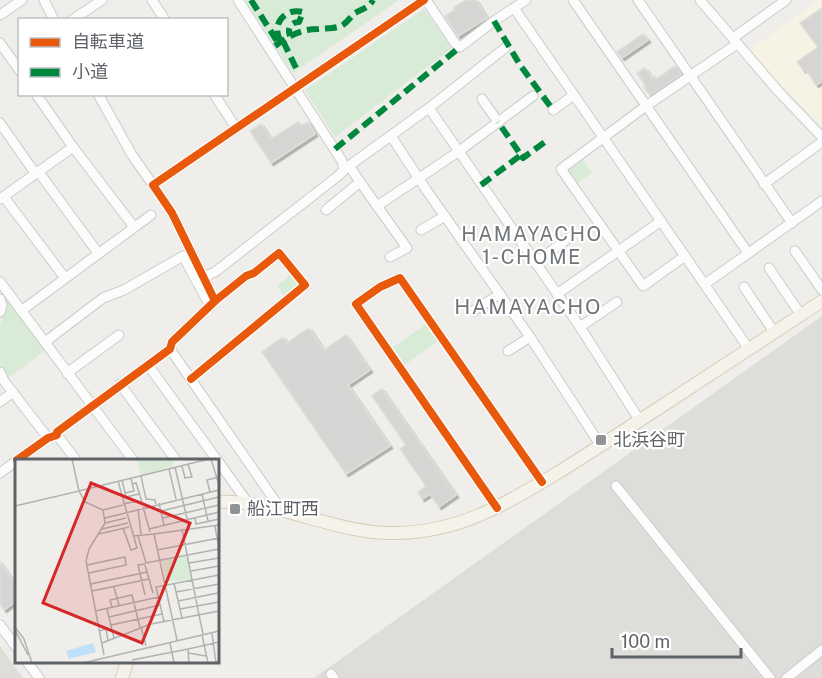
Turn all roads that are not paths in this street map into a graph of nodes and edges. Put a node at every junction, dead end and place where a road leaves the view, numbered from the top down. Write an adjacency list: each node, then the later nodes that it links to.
1 (22, 0): 13 (street)
2 (44, 0): 14 (street)
3 (102, 0): 15 (street)
4 (152, 0): 16 (street)
5 (238, 0): 22 (street)
6 (425, 0): 12 (street); 22 (street)
7 (526, 0): 12 (street)
8 (573, 0): 29 (street)
9 (638, 0): 21 (street)
10 (700, 0): 17 (street)
11 (786, 0): 17 (street)
12 (514, 8): 23 (street)
13 (0, 15)
14 (53, 18)
15 (75, 18)
16 (164, 18)
17 (735, 41): 21 (street); 36 (street)
18 (0, 43): 20 (street)
19 (505, 48): 30 (street)
20 (18, 67)
21 (690, 76): 29 (street); 45 (street)
22 (295, 88): 34 (street); 41 (street)
23 (574, 95): 31 (street); 37 (street)
24 (37, 96): 39 (street)
25 (99, 96): 46 (street)
26 (215, 96): 34 (street)
27 (533, 96): 32 (street)
28 (482, 99): 32 (street)
29 (646, 106): 37 (street); 61 (street)
30 (429, 108): 35 (street); 40 (street)
31 (553, 110)
32 (498, 122): 40 (street)
33 (0, 123): 42 (street)
34 (236, 128): 46 (street)
35 (391, 136): 41 (street); 43 (street)
36 (822, 137)
37 (603, 138): 53 (street); 58 (street)
38 (822, 142): 45 (street)
39 (73, 147): 42 (street); 55 (street)
40 (458, 152): 43 (street); 64 (street)
41 (346, 168): 44 (street); 66 (street)
42 (37, 172): 47 (street); 60 (street)
43 (419, 179): 49 (street); 52 (street)
44 (360, 182): 49 (street); 50 (street)
45 (764, 184): 54 (street)
46 (153, 185): 66 (street)
47 (2, 198): 67 (street)
48 (822, 201): 54 (street)
49 (376, 206): 62 (street)
50 (326, 210)
51 (151, 215): 55 (street)
52 (445, 216): 56 (street); 72 (street)
53 (661, 221): 58 (street); 63 (street)
54 (792, 223): 61 (street)
55 (134, 227): 60 (street)
56 (422, 230)
57 (570, 237): 64 (street)
58 (619, 251): 63 (street); 73 (street)
59 (795, 251): 71 (street)
60 (98, 253): 67 (street)
61 (748, 253): 69 (street)
62 (390, 256)
63 (685, 256): 69 (street)
64 (535, 262): 73 (street)
65 (769, 268): 81 (street)
66 (204, 277): 77 (street)
67 (64, 278): 78 (street)
68 (0, 282): 78 (street)
69 (705, 284): 88 (street)
70 (744, 287): 83 (street)
71 (822, 290)
72 (500, 294): 79 (street); 85 (street)
73 (557, 294): 82 (street)
74 (0, 299): 80 (street)
75 (822, 301): 81 (main road)
76 (617, 302): 82 (street)
77 (212, 304): 86 (street); 87 (street); 93 (street)
78 (21, 311): 86 (street)
79 (472, 311)
80 (0, 312)
81 (801, 315): 83 (main road)
82 (580, 327): 98 (street)
83 (774, 332): 88 (main road)
84 (119, 335): 92 (street)
85 (530, 337): 89 (street); 100 (street)
86 (45, 342): 92 (street)
87 (170, 349): 90 (street); 93 (street)
88 (748, 349): 98 (main road)
89 (508, 351)
90 (148, 365): 94 (street); 105 (street)
91 (0, 372): 95 (street)
92 (67, 373): 97 (street)
93 (191, 379): 114 (street)
94 (120, 384): 97 (street); 104 (street)
95 (13, 392): 96 (street); 99 (street)
96 (0, 402)
97 (92, 406): 99 (street); 103 (street)
98 (640, 421): 100 (main road)
99 (53, 436): 101 (street); 102 (street)
100 (601, 446): 109 (main road)
101 (20, 459)
102 (75, 459)
103 (132, 459)
104 (175, 459)
105 (216, 459)
106 (15, 462): 108 (street)
107 (219, 464): 112 (street)
108 (0, 473)
109 (542, 482): 113 (main road); 113 (street)
110 (616, 486): 122 (street)
111 (219, 502): 112 (main road)
112 (248, 503): 114 (main road)
113 (497, 508): 114 (main road)
114 (282, 511)
115 (0, 625): 116 (street)
116 (15, 646)
117 (822, 650): 123 (street)
118 (28, 663): 120 (street)
119 (127, 663): 121 (main road)
120 (39, 678)
121 (122, 678)
122 (770, 678)
123 (787, 678)

